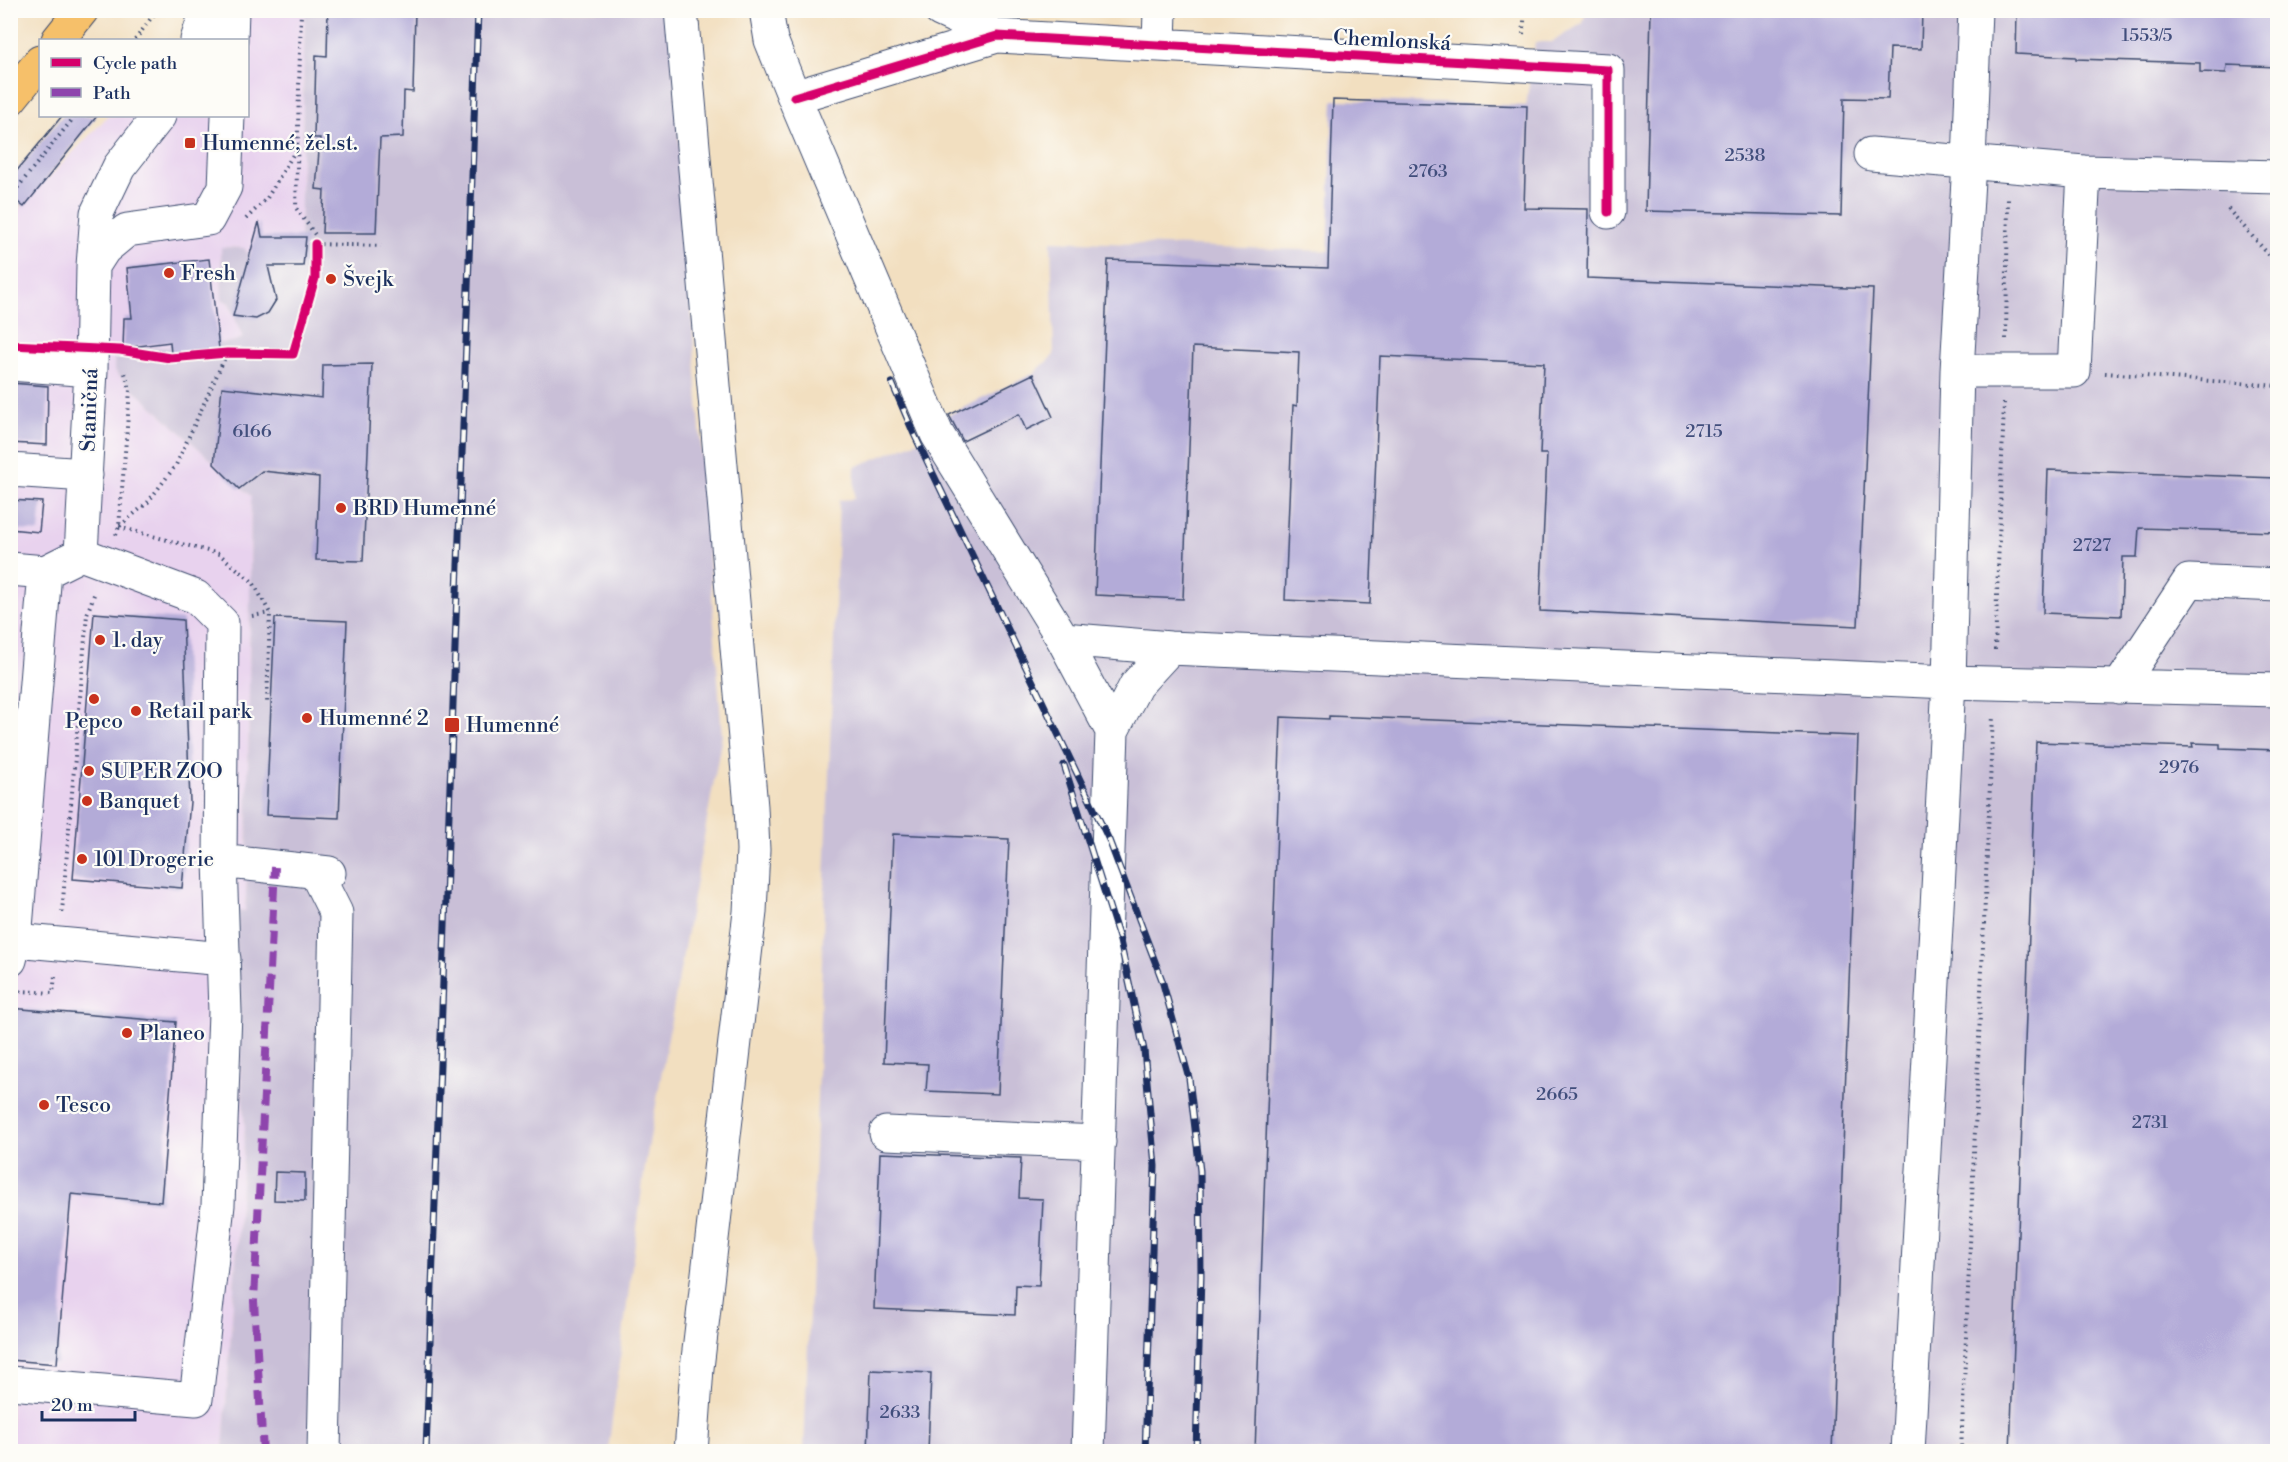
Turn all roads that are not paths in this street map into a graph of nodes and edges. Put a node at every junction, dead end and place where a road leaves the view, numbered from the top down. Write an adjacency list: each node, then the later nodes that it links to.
1 (82, 10): 10 (main road)
2 (207, 10): 11 (street)
3 (232, 10): 12 (street)
4 (681, 10): 47 (street)
5 (766, 10): 15 (street)
6 (940, 10): 9 (street)
7 (1160, 10): 13 (street)
8 (1975, 10): 20 (street)
9 (997, 36): 13 (street, Chemlonská); 15 (street)
10 (59, 39)
11 (196, 39)
12 (231, 39)
13 (1159, 45): 23 (street, Chemlonská)
14 (39, 63): 16 (main road)
15 (794, 97): 34 (street)
16 (10, 99)
17 (158, 117): 24 (street, Staničná)
18 (228, 117): 24 (street)
19 (1871, 154): 20 (street)
20 (1969, 162): 21 (street); 27 (street)
21 (2084, 172): 22 (street); 27 (street)
22 (2277, 177)
23 (1608, 212)
24 (93, 266): 26 (street, Staničná)
25 (10, 364): 26 (street)
26 (91, 370): 29 (street, Staničná)
27 (1957, 371): 36 (street)
28 (10, 471): 29 (street)
29 (86, 475): 30 (street, Staničná)
30 (93, 558): 32 (street); 40 (street)
31 (10, 569): 32 (street)
32 (45, 572): 41 (street)
33 (2277, 585): 37 (street)
34 (1063, 639): 35 (street); 39 (street)
35 (1170, 648): 36 (street); 39 (street)
36 (1949, 682): 37 (street); 49 (street)
37 (2119, 687): 38 (street)
38 (2277, 690)
39 (1112, 731): 44 (street)
40 (220, 861): 42 (street); 46 (street)
41 (13, 950): 42 (street)
42 (224, 959): 45 (street)
43 (886, 1133): 44 (street)
44 (1099, 1142): 48 (street)
45 (10, 1383)
46 (324, 1452)
47 (691, 1452)
48 (1088, 1452)
49 (1908, 1452)

